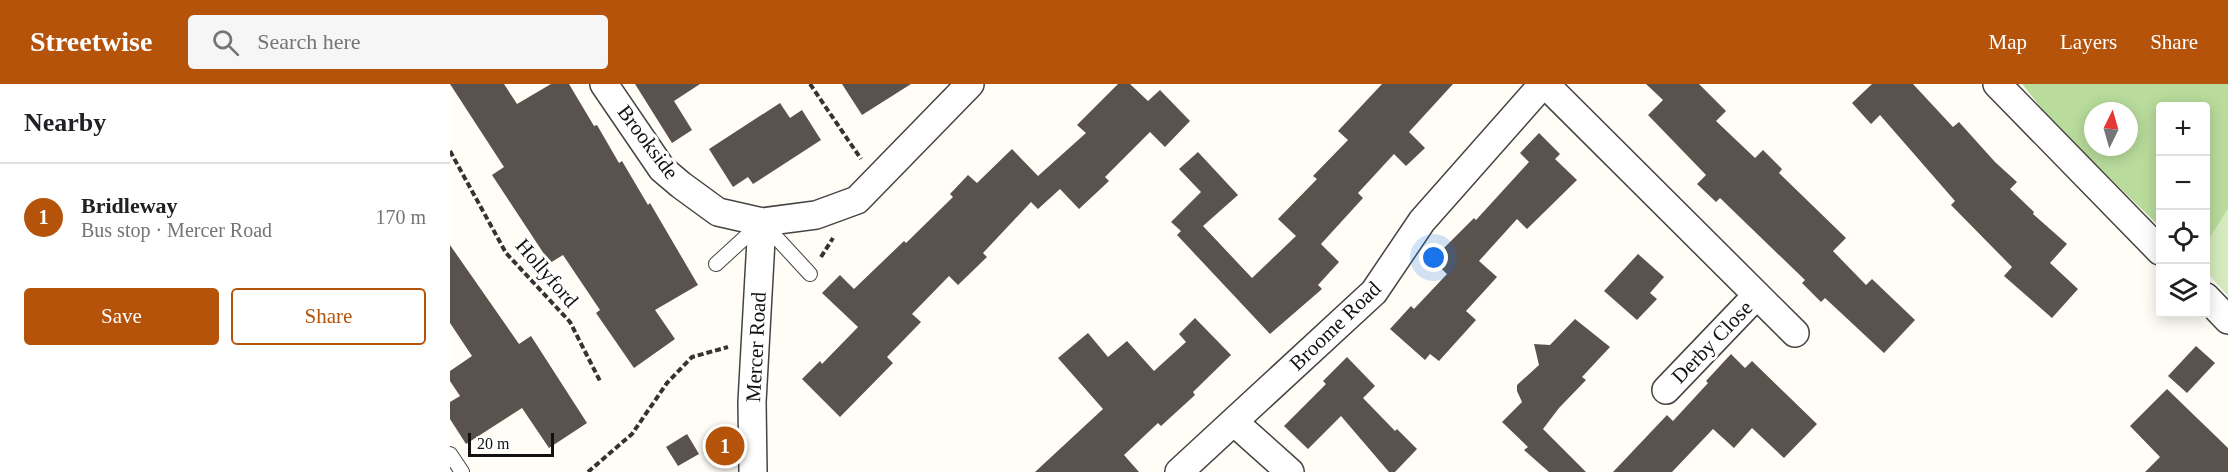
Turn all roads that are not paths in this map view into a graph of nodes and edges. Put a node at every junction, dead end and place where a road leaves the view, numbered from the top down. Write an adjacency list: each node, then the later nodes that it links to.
1 (604, 84): 5 (street, Brookside)
2 (970, 84): 5 (street)
3 (1544, 84): 9 (street, Broome Road); 14 (street, Broome Road)
4 (1997, 84): 6 (street)
5 (762, 222): 7 (lane); 8 (lane); 17 (street, Mercer Road)
6 (2156, 247)
7 (716, 264)
8 (810, 274)
9 (1757, 295): 12 (street, Broome Road); 13 (street, Derby Close)
10 (2210, 302): 11 (street)
11 (2228, 320)
12 (1795, 333)
13 (1666, 390)
14 (1234, 422): 18 (street, Broome Road); 19 (street)
15 (450, 454): 16 (lane)
16 (462, 472)
17 (753, 472)
18 (1179, 472)
19 (1290, 472)

